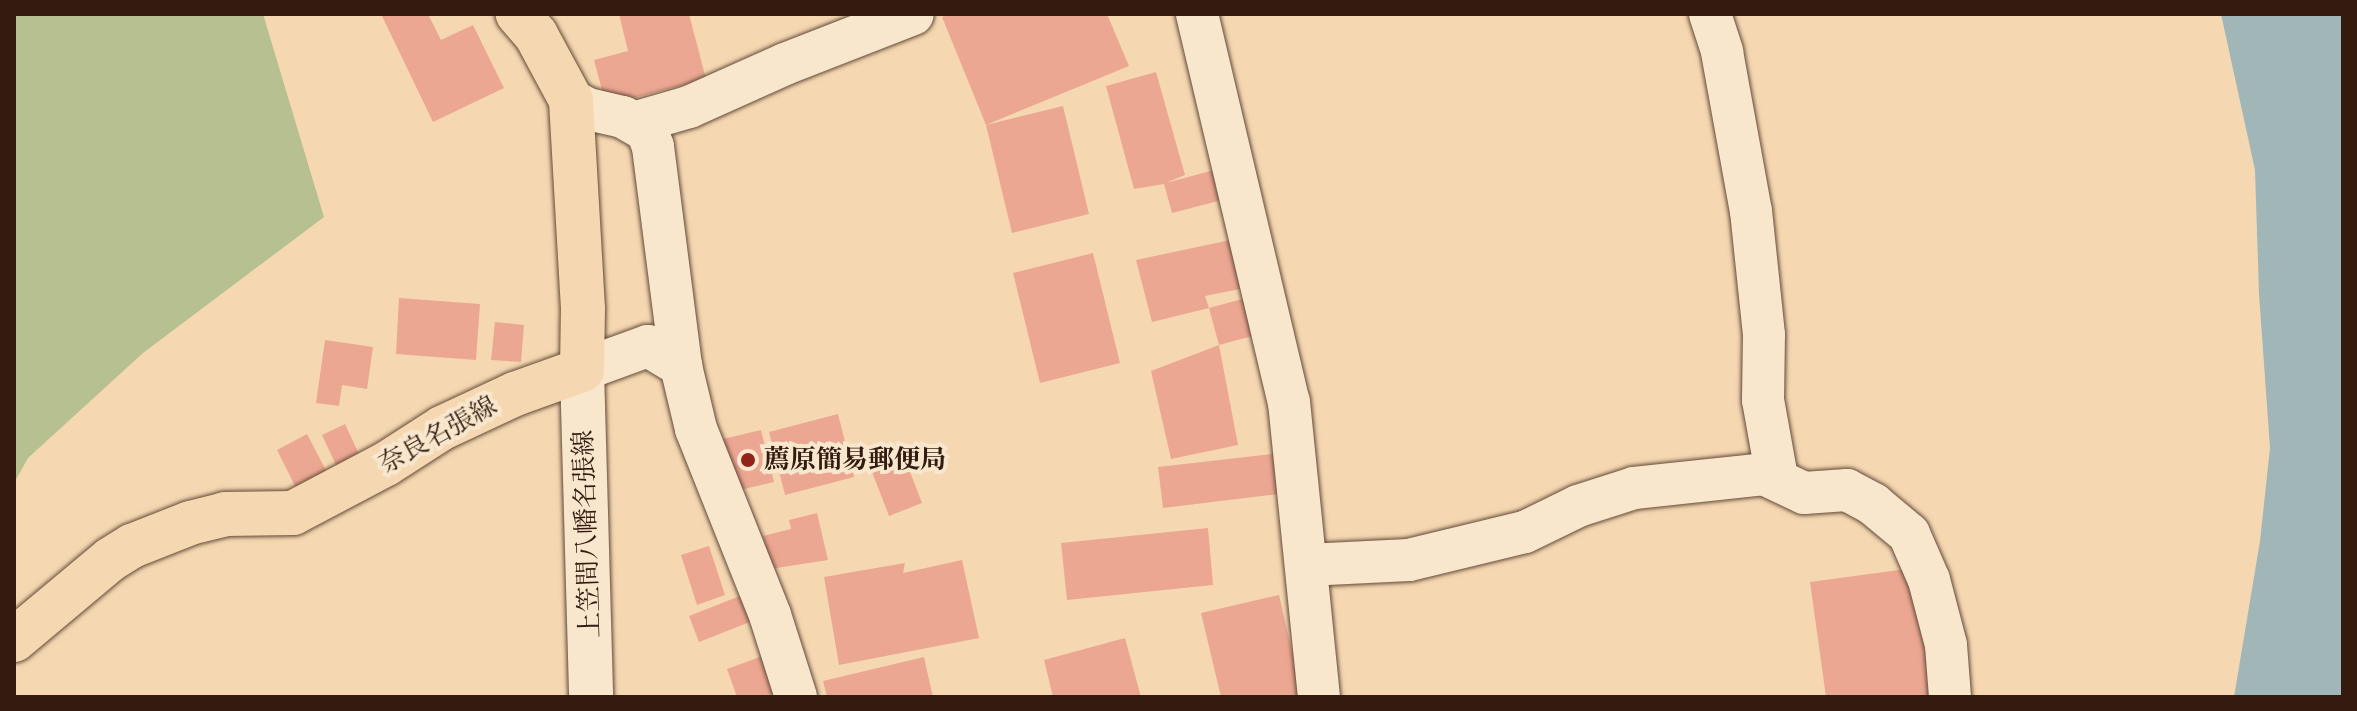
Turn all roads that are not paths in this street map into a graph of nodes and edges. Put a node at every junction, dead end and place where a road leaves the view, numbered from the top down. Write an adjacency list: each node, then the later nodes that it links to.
1 (518, 14): 5 (main road)
2 (913, 14): 6 (street)
3 (1197, 14): 10 (street)
4 (1710, 14): 9 (street)
5 (571, 100): 6 (street); 8 (main road)
6 (637, 122): 7 (street)
7 (681, 366): 8 (street); 13 (street)
8 (582, 370): 11 (main road, 奈良名張線); 12 (main road, 上笠間八幡名張線)
9 (1777, 478): 10 (street); 15 (street)
10 (1307, 565): 14 (street)
11 (14, 640)
12 (591, 697)
13 (796, 697)
14 (1319, 697)
15 (1950, 697)

